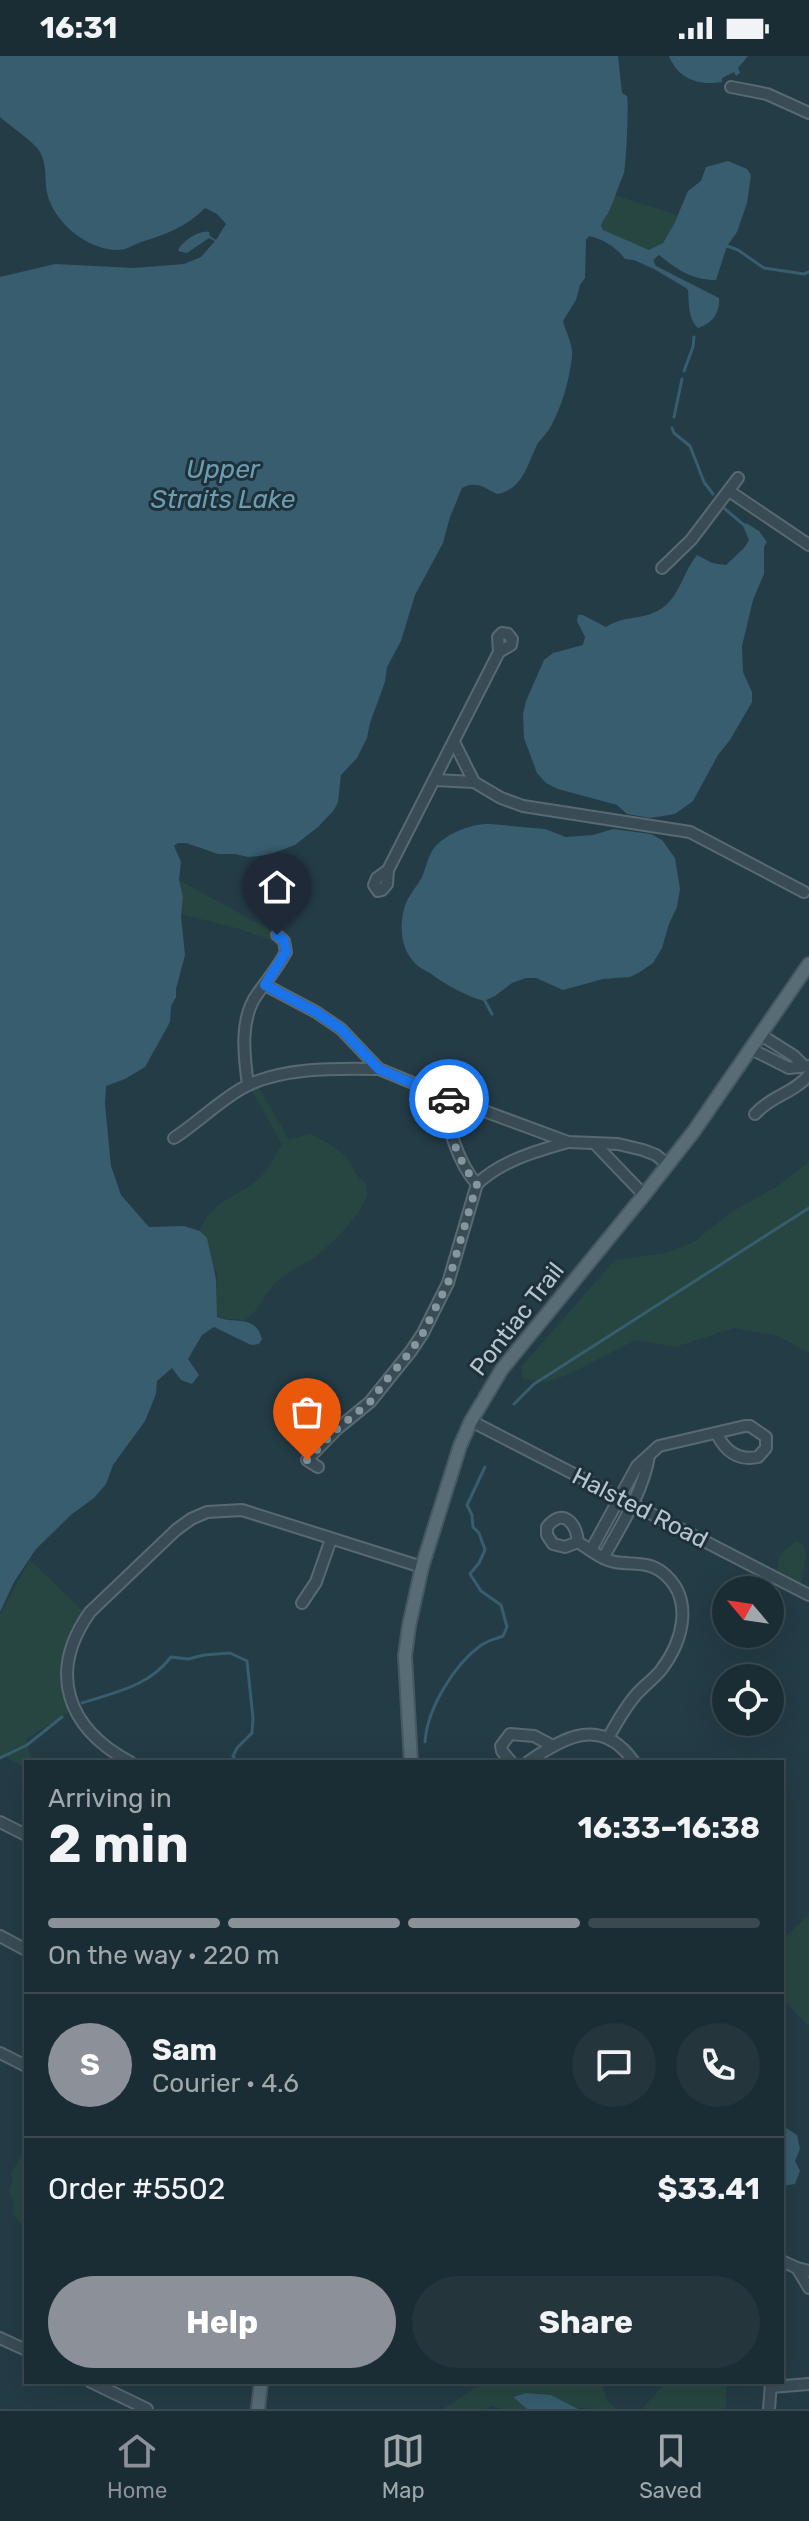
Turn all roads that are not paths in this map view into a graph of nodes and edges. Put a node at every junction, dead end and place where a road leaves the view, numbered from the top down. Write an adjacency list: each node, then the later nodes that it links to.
1 (731, 87): 2 (street)
2 (809, 113)
3 (738, 478): 4 (street)
4 (729, 491): 5 (street); 6 (street)
5 (809, 545)
6 (662, 568)
7 (499, 652): 8 (street)
8 (454, 742): 9 (street); 10 (street)
9 (435, 780): 10 (street); 11 (street)
10 (474, 782): 12 (street)
11 (388, 870)
12 (807, 895)
13 (277, 935): 15 (street)
14 (809, 964): 16 (main road, Pontiac Trail)
15 (265, 985): 18 (street); 20 (street)
16 (761, 1035): 17 (main road, Pontiac Trail); 19 (street)
17 (751, 1049): 19 (street); 26 (main road, Pontiac Trail)
18 (379, 1069): 20 (street); 21 (street)
19 (807, 1069): 22 (street)
20 (248, 1085): 23 (street)
21 (449, 1098): 24 (street); 27 (street)
22 (755, 1114)
23 (174, 1138)
24 (568, 1142): 25 (street); 27 (street)
25 (596, 1145): 26 (street); 28 (street)
26 (668, 1165): 28 (main road, Pontiac Trail)
27 (477, 1184): 32 (street)
28 (644, 1195): 29 (main road, Pontiac Trail)
29 (471, 1421): 33 (street, Halsted Road); 39 (main road, Pontiac Trail)
30 (717, 1434): 30 (street); 31 (street)
31 (650, 1454): 33 (street); 34 (street)
32 (318, 1467)
33 (620, 1499): 34 (street, Halsted Road); 37 (street)
34 (632, 1505): 38 (street); 40 (street, Halsted Road)
35 (331, 1539): 39 (street); 41 (street); 44 (street)
36 (578, 1542): 37 (street)
37 (591, 1550): 38 (street)
38 (603, 1558): 42 (street)
39 (422, 1567): 45 (main road, Pontiac Trail)
40 (809, 1595)
41 (302, 1603)
42 (608, 1738): 43 (street); 48 (street)
43 (551, 1745): 46 (street); 47 (street)
44 (127, 1760)
45 (411, 1760)
46 (509, 1760)
47 (531, 1760)
48 (632, 1760)
49 (0, 1822): 50 (street)
50 (24, 1834)
51 (0, 1936): 52 (street)
52 (24, 1949)
53 (0, 2053): 54 (street)
54 (24, 2065)
55 (784, 2262): 56 (street)
56 (797, 2268): 57 (street); 58 (street)
57 (809, 2271)
58 (809, 2288)
59 (0, 2338): 60 (street)
60 (24, 2349)
61 (95, 2384): 65 (street)
62 (261, 2384): 66 (main road)
63 (771, 2384): 64 (street); 67 (street)
64 (809, 2384)
65 (147, 2409)
66 (258, 2409)
67 (769, 2409)

